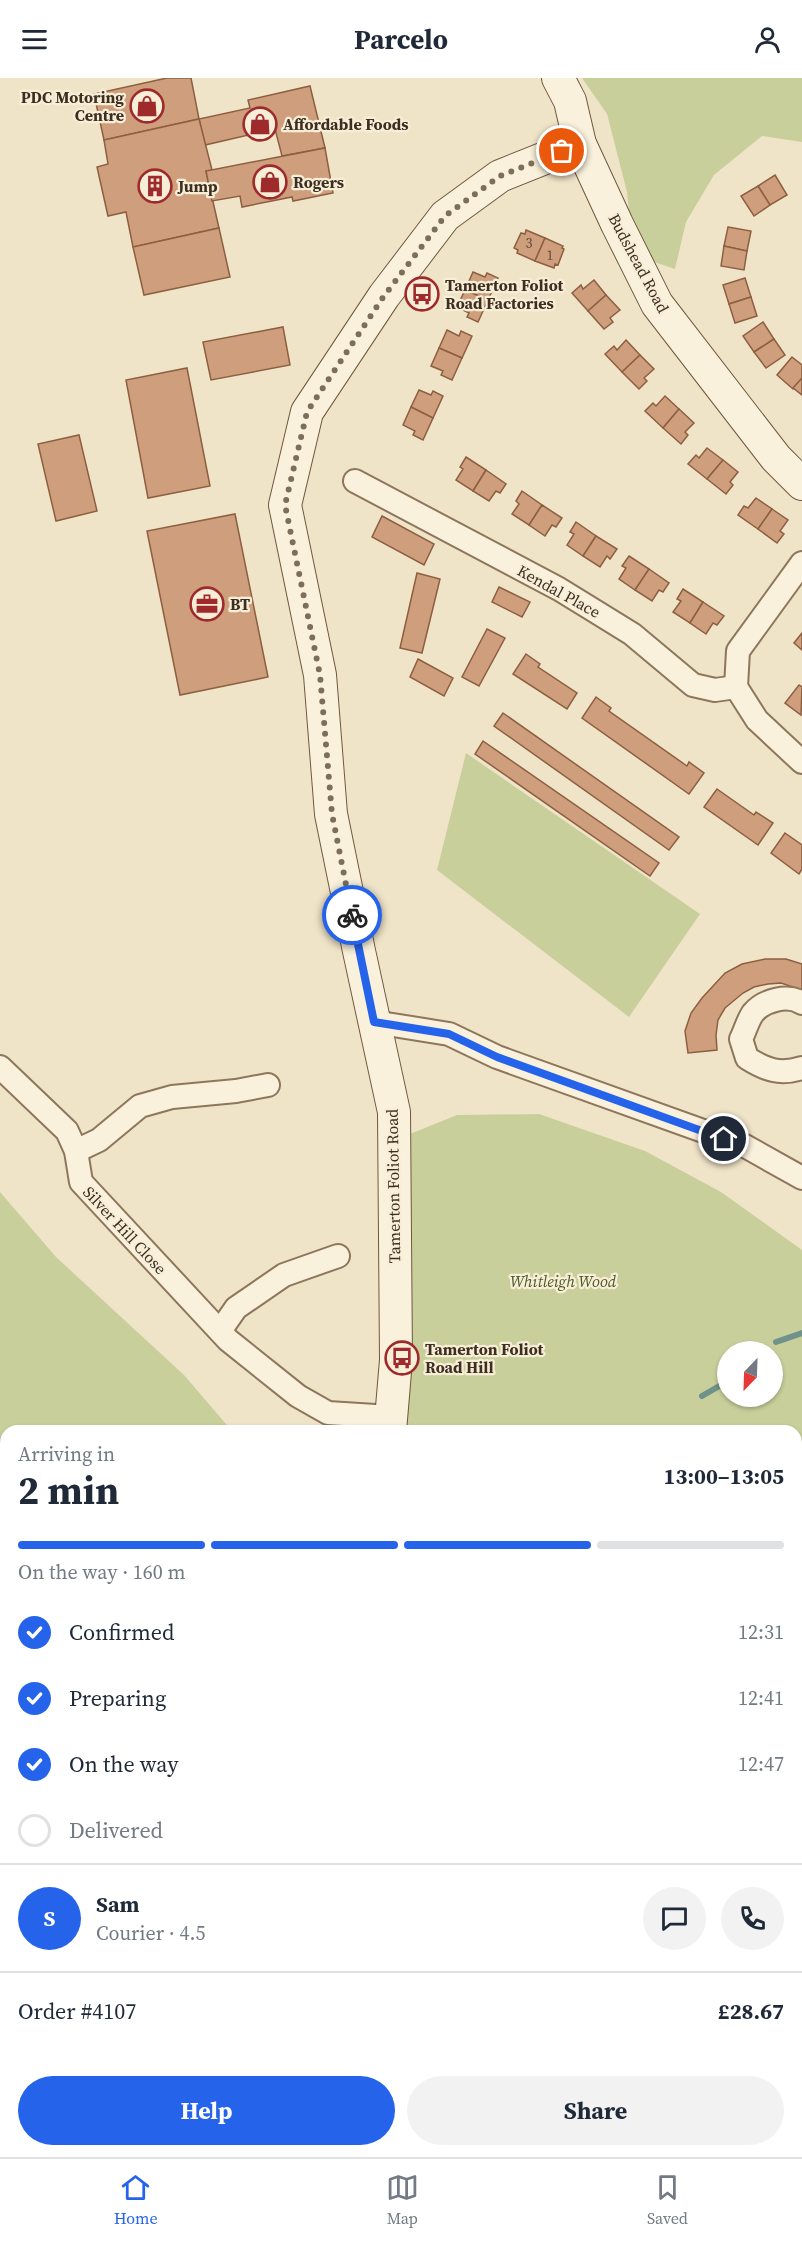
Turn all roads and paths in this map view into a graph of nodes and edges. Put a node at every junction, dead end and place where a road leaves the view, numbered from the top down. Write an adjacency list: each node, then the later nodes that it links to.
1 (558, 78): 2 (main road, Budshead Road)
2 (580, 144): 4 (main road, Budshead Road); 9 (main road, Tamerton Foliot Road)
3 (355, 481): 6 (street, Kendal Place)
4 (802, 484)
5 (802, 563): 6 (street)
6 (736, 687): 7 (street)
7 (802, 762)
8 (802, 1003): 11 (street)
9 (374, 1022): 14 (street); 17 (main road, Tamerton Foliot Road)
10 (0, 1067): 13 (street, Silver Hill Close)
11 (802, 1068)
12 (268, 1084): 13 (street)
13 (76, 1151): 16 (street, Silver Hill Close)
14 (802, 1178)
15 (338, 1256): 16 (street)
16 (220, 1331): 17 (street, Silver Hill Close)
17 (390, 1424)

